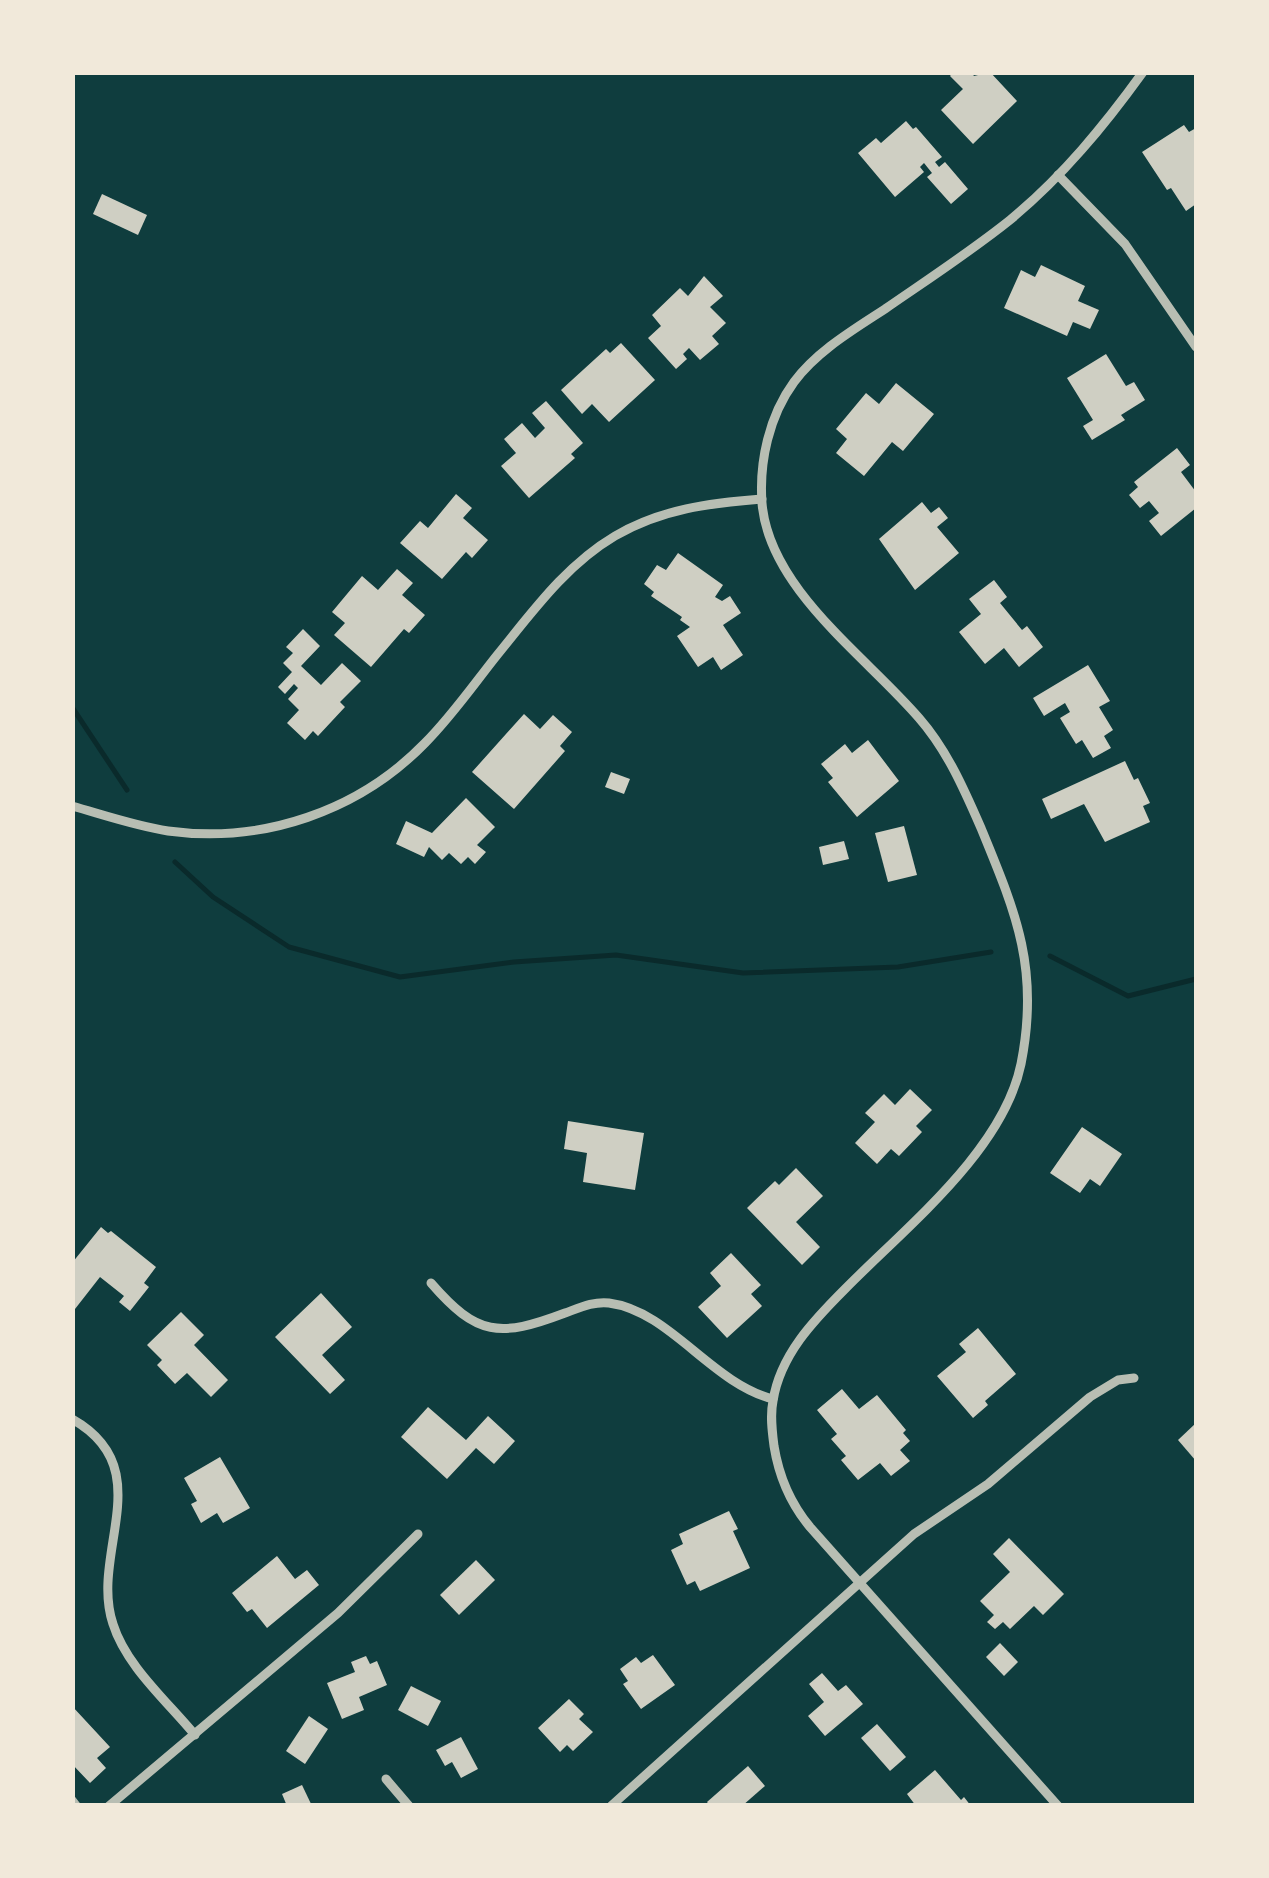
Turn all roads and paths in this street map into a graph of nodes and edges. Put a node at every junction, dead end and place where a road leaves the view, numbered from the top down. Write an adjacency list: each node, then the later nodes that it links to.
1 (1143, 72): 2 (street)
2 (1058, 175): 3 (street); 4 (street)
3 (1196, 347)
4 (762, 499): 5 (street); 8 (street)
5 (72, 806)
6 (431, 1283): 8 (street)
7 (1134, 1378): 11 (street)
8 (773, 1399): 11 (street)
9 (72, 1419): 12 (street)
10 (418, 1534): 12 (street)
11 (859, 1582): 18 (street); 19 (street)
12 (195, 1735): 16 (street)
13 (386, 1779): 17 (street)
14 (72, 1798): 15 (lane)
15 (79, 1806)
16 (109, 1806)
17 (409, 1806)
18 (611, 1806)
19 (1058, 1806)

